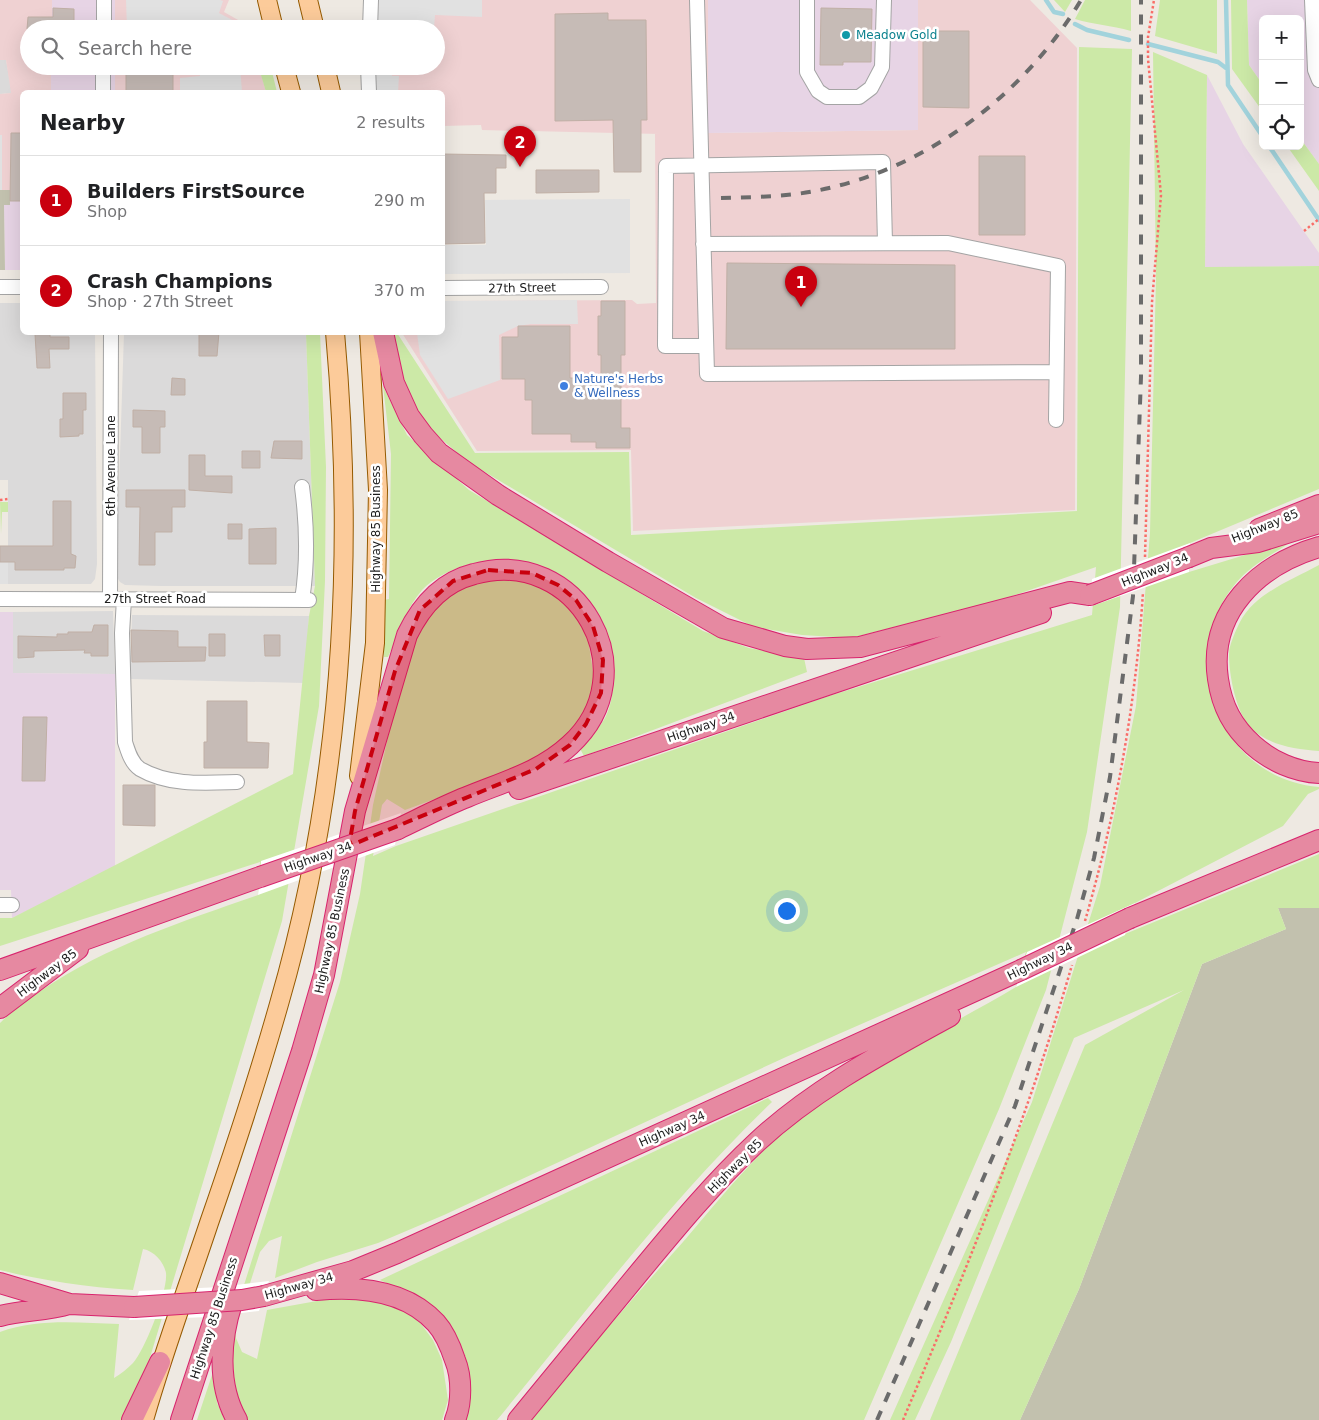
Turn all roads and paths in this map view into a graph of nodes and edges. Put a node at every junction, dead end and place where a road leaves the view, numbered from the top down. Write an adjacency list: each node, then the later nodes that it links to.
1 (104, 0): 10 (street)
2 (267, 0): 11 (main road)
3 (308, 0): 12 (main road)
4 (371, 0): 13 (street)
5 (697, 0): 23 (street)
6 (807, 0): 7 (street)
7 (884, 0)
8 (1154, 0): 46 (path)
9 (1312, 0): 18 (street)
10 (104, 20)
11 (272, 20)
12 (313, 20)
13 (370, 20)
14 (104, 75): 19 (street)
15 (286, 75): 20 (main road)
16 (327, 75): 21 (main road)
17 (368, 75): 22 (street)
18 (1319, 80)
19 (103, 90)
20 (290, 90)
21 (331, 90)
22 (369, 90)
23 (701, 165): 26 (street); 27 (street); 36 (street)
24 (1319, 219): 25 (path)
25 (1304, 231)
26 (884, 243): 27 (street); 37 (street)
27 (703, 244): 36 (street)
28 (0, 287): 29 (street)
29 (20, 287)
30 (601, 287): 31 (street, 27th Street)
31 (445, 288)
32 (111, 335): 50 (street, 6th Avenue Lane)
33 (335, 335): 67 (main road)
34 (369, 335): 53 (main road, Highway 85 Business)
35 (384, 335): 48 (highway)
36 (706, 346): 37 (street)
37 (1056, 372): 38 (street)
38 (1056, 420)
39 (302, 487): 50 (street, 27th Street Road)
40 (8, 499): 41 (path)
41 (0, 500)
42 (1319, 505): 45 (highway, Highway 85)
43 (1319, 523): 45 (highway, Highway 34)
44 (1319, 547): 51 (highway)
45 (1211, 548): 48 (highway, Highway 34, bridge)
46 (1145, 564)
47 (1144, 583): 56 (path)
48 (1090, 595): 54 (highway, Highway 34)
49 (0, 599): 50 (street, 27th Street Road)
50 (117, 599): 52 (street, 6th Avenue Lane)
51 (1319, 773)
52 (237, 782)
53 (355, 811): 54 (highway); 62 (highway, Highway 85 Business)
54 (398, 829): 57 (highway, Highway 34, bridge)
55 (1319, 840): 60 (highway, Highway 34, bridge)
56 (1084, 924)
57 (94, 937): 59 (highway, Highway 34); 61 (highway, Highway 85)
58 (1074, 960): 74 (path)
59 (0, 970)
60 (1015, 973): 64 (highway, Highway 34); 73 (highway, Highway 85)
61 (0, 1008)
62 (272, 1143): 70 (highway, Highway 85 Business); 71 (highway)
63 (0, 1282): 65 (highway, Highway 34)
64 (264, 1296): 65 (highway, Highway 34, bridge); 72 (highway)
65 (70, 1304): 66 (highway)
66 (0, 1316)
67 (160, 1362): 68 (highway); 69 (main road)
68 (132, 1420)
69 (144, 1420)
70 (181, 1420)
71 (237, 1420)
72 (455, 1420)
73 (518, 1420)
74 (903, 1420)

